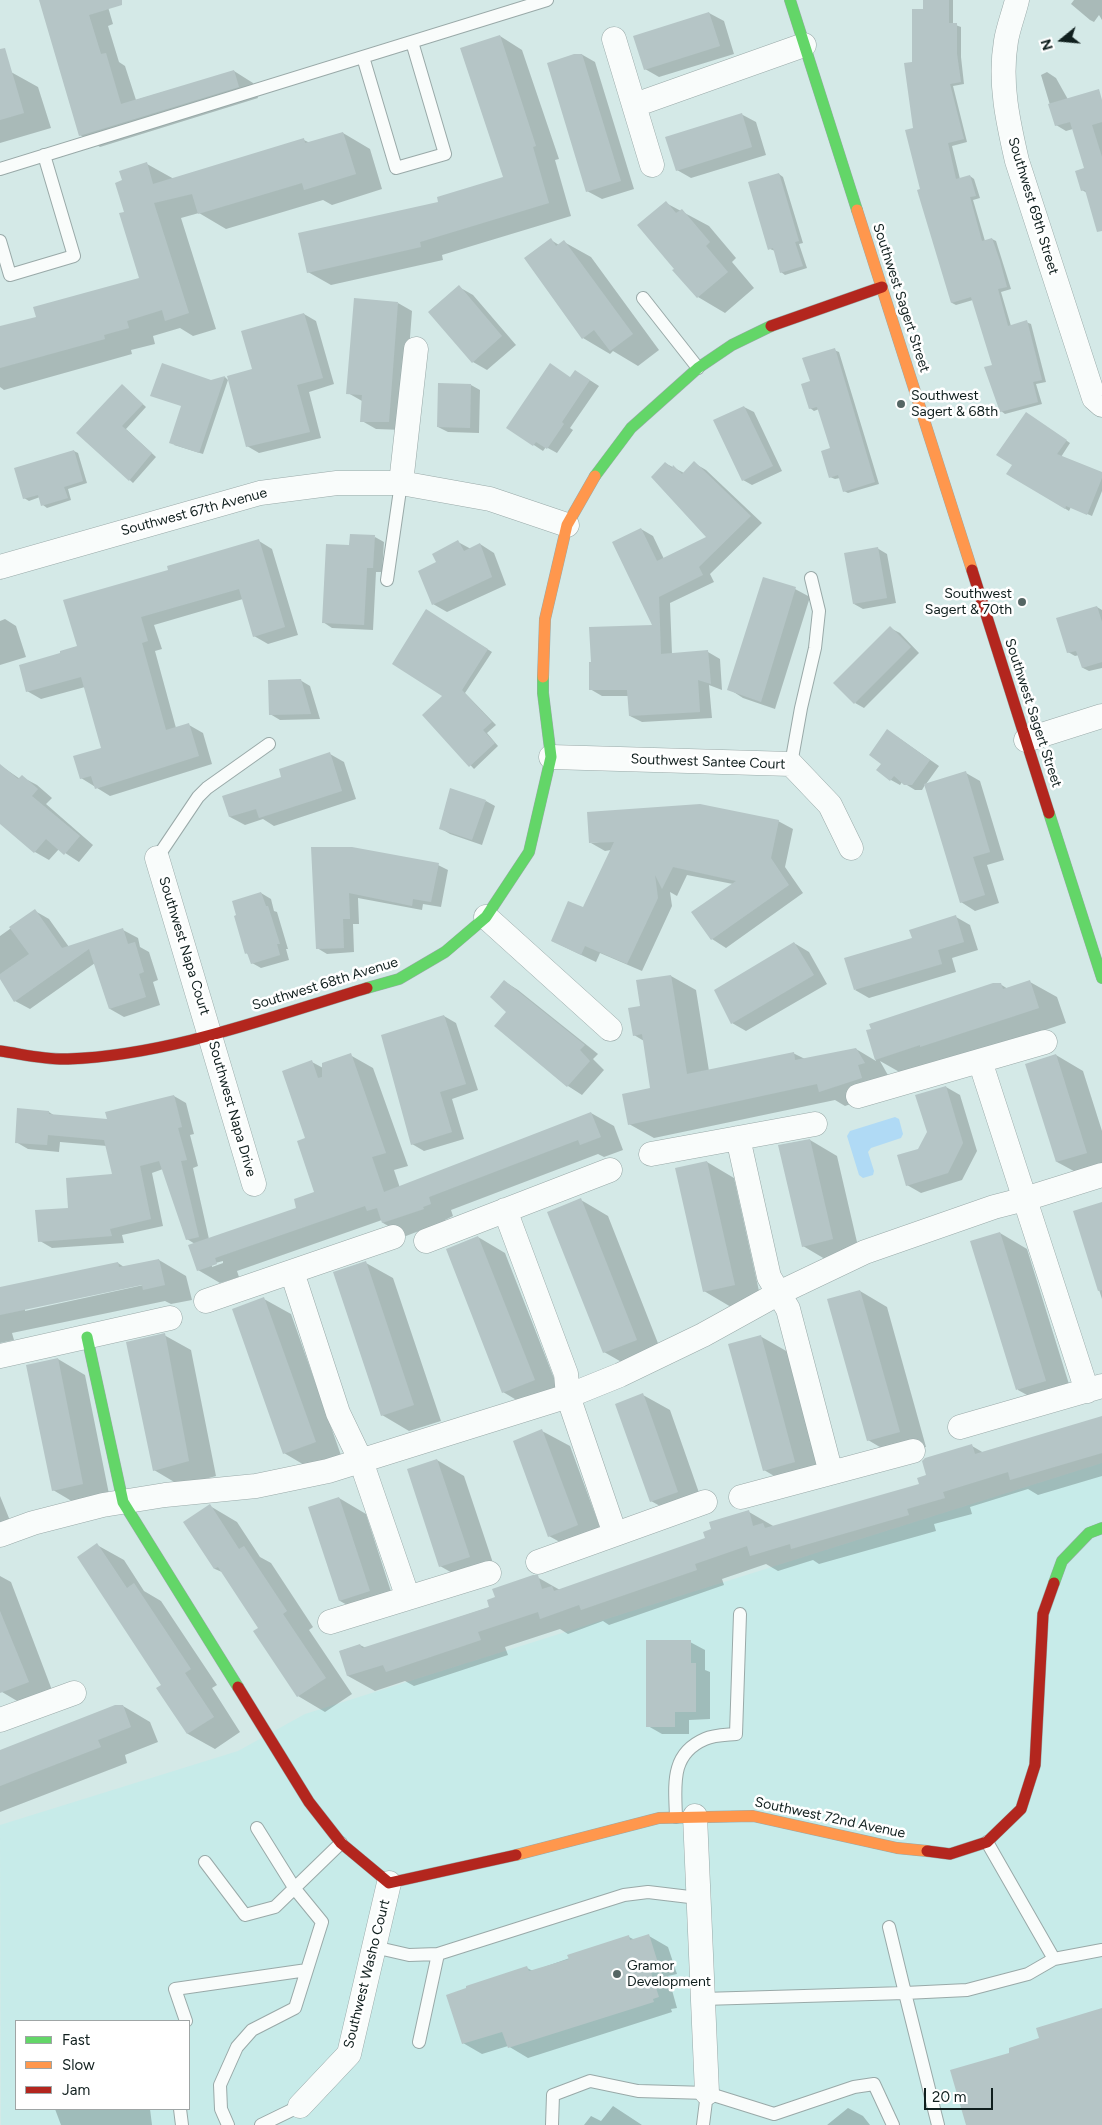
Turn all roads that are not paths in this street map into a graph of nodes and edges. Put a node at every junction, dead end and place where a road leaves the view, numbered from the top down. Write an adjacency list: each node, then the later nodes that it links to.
1 (547, 0): 5 (lane)
2 (790, 0): 6 (street, Southwest Sagert Street)
3 (1018, 0): 17 (street, Southwest 69th Street)
4 (614, 40): 8 (street)
5 (412, 42): 7 (lane); 7 (lane)
6 (804, 45): 8 (street); 13 (street, Southwest Sagert Street)
7 (363, 57): 9 (lane)
8 (635, 105): 10 (street)
9 (44, 155): 11 (lane); 12 (lane)
10 (652, 165)
11 (0, 169)
12 (0, 241)
13 (882, 287): 16 (street, Southwest 68th Avenue); 24 (street, Southwest Sagert Street)
14 (643, 298): 16 (lane)
15 (416, 349): 18 (street)
16 (698, 368): 19 (street, Southwest 68th Avenue)
17 (1102, 405)
18 (402, 483): 19 (street, Southwest 67th Avenue); 20 (street, Southwest 67th Avenue); 22 (lane)
19 (567, 526): 26 (street, Southwest 68th Avenue)
20 (0, 567)
21 (811, 578): 27 (lane)
22 (387, 580)
23 (1102, 716): 24 (street)
24 (1026, 740): 31 (street, Southwest Sagert Street)
25 (269, 744): 29 (lane)
26 (551, 757): 27 (street, Southwest Santee Court); 30 (street, Southwest 68th Avenue)
27 (791, 764): 28 (street, Southwest Santee Court)
28 (851, 848)
29 (157, 858): 33 (street, Southwest Napa Court)
30 (486, 917): 32 (street); 33 (street, Southwest 68th Avenue)
31 (1102, 978)
32 (610, 1029)
33 (211, 1034): 35 (street, Southwest 68th Avenue); 43 (street, Southwest Napa Drive)
34 (1045, 1042): 36 (street)
35 (0, 1051)
36 (980, 1060): 37 (street); 44 (street)
37 (858, 1096)
38 (815, 1124): 39 (street)
39 (738, 1138): 40 (street); 49 (street)
40 (651, 1154)
41 (610, 1170): 45 (street)
42 (1102, 1176): 44 (street)
43 (254, 1184)
44 (1025, 1199): 49 (street); 54 (street)
45 (505, 1210): 47 (street); 55 (street)
46 (393, 1237): 48 (street)
47 (426, 1241)
48 (292, 1272): 50 (street); 58 (street)
49 (779, 1293): 55 (street); 59 (street)
50 (206, 1301)
51 (170, 1318): 52 (street)
52 (87, 1337): 53 (street); 61 (street)
53 (0, 1356)
54 (1094, 1389): 56 (street)
55 (568, 1396): 58 (street); 64 (street)
56 (960, 1427)
57 (913, 1451): 59 (street)
58 (361, 1461): 61 (street); 68 (street)
59 (831, 1472): 60 (street)
60 (741, 1496)
61 (123, 1502): 65 (street); 76 (street)
62 (705, 1502): 64 (street)
63 (1102, 1528): 75 (street, Southwest 72nd Avenue)
64 (615, 1534): 66 (street)
65 (0, 1535)
66 (538, 1562)
67 (489, 1573): 68 (street)
68 (408, 1598): 70 (street)
69 (740, 1614): 73 (lane)
70 (330, 1622)
71 (74, 1693): 72 (street)
72 (0, 1720)
73 (685, 1817): 75 (street, Southwest 72nd Avenue); 78 (street, Southwest 72nd Avenue); 80 (street)
74 (257, 1828): 79 (lane)
75 (987, 1842): 85 (lane)
76 (341, 1843): 78 (street); 79 (lane)
77 (205, 1862): 79 (lane)
78 (389, 1883): 82 (street, Southwest Washo Court)
79 (295, 1889): 86 (lane)
80 (698, 1898): 84 (lane); 88 (street)
81 (889, 1927): 87 (lane)
82 (374, 1947): 84 (lane); 92 (street, Southwest Washo Court)
83 (1102, 1950): 85 (lane)
84 (438, 1954): 90 (lane)
85 (1054, 1959): 87 (lane)
86 (307, 1970): 89 (lane); 95 (lane)
87 (905, 1993): 88 (lane); 100 (lane)
88 (703, 1999): 91 (street)
89 (186, 2020)
90 (419, 2042)
91 (707, 2093): 97 (lane); 98 (lane); 99 (lane)
92 (300, 2106): 96 (lane)
93 (180, 2110): 94 (lane)
94 (182, 2125)
95 (228, 2125)
96 (261, 2125)
97 (552, 2125)
98 (703, 2125)
99 (893, 2125)
100 (938, 2125)

